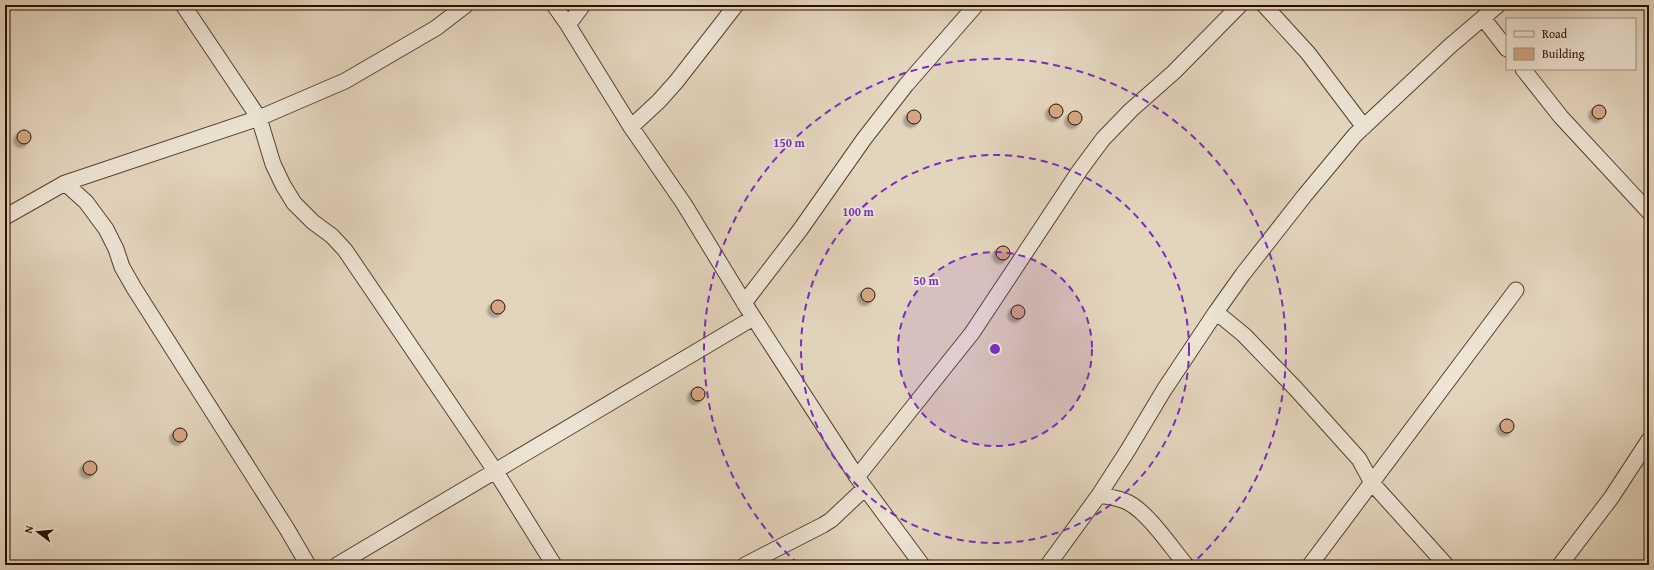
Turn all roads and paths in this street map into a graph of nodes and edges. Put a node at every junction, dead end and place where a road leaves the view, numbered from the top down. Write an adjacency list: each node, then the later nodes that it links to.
1 (183, 5): 14 (street)
2 (466, 5): 14 (street)
3 (554, 5): 11 (street)
4 (584, 5): 11 (street)
5 (736, 5): 15 (street)
6 (976, 5): 21 (street)
7 (1240, 5): 26 (street)
8 (1264, 5): 16 (street)
9 (1498, 5): 10 (street)
10 (1483, 18): 12 (street); 16 (street)
11 (568, 25): 15 (street)
12 (1506, 48)
13 (1524, 70): 18 (street)
14 (259, 118): 17 (street); 25 (street)
15 (631, 127): 21 (street)
16 (1364, 127): 22 (street)
17 (65, 183): 19 (street); 29 (street)
18 (1649, 212)
19 (5, 217)
20 (1516, 290): 27 (street)
21 (744, 303): 23 (street)
22 (1216, 312): 27 (street); 28 (street)
23 (753, 318): 25 (street); 26 (street)
24 (1649, 440): 38 (street)
25 (496, 472): 30 (street); 31 (street)
26 (861, 483): 32 (street); 33 (street)
27 (1372, 483): 36 (street); 37 (street)
28 (1099, 495): 34 (street); 35 (street)
29 (308, 565)
30 (337, 565)
31 (554, 565)
32 (745, 565)
33 (922, 565)
34 (1048, 565)
35 (1186, 565)
36 (1310, 565)
37 (1446, 565)
38 (1560, 565)

